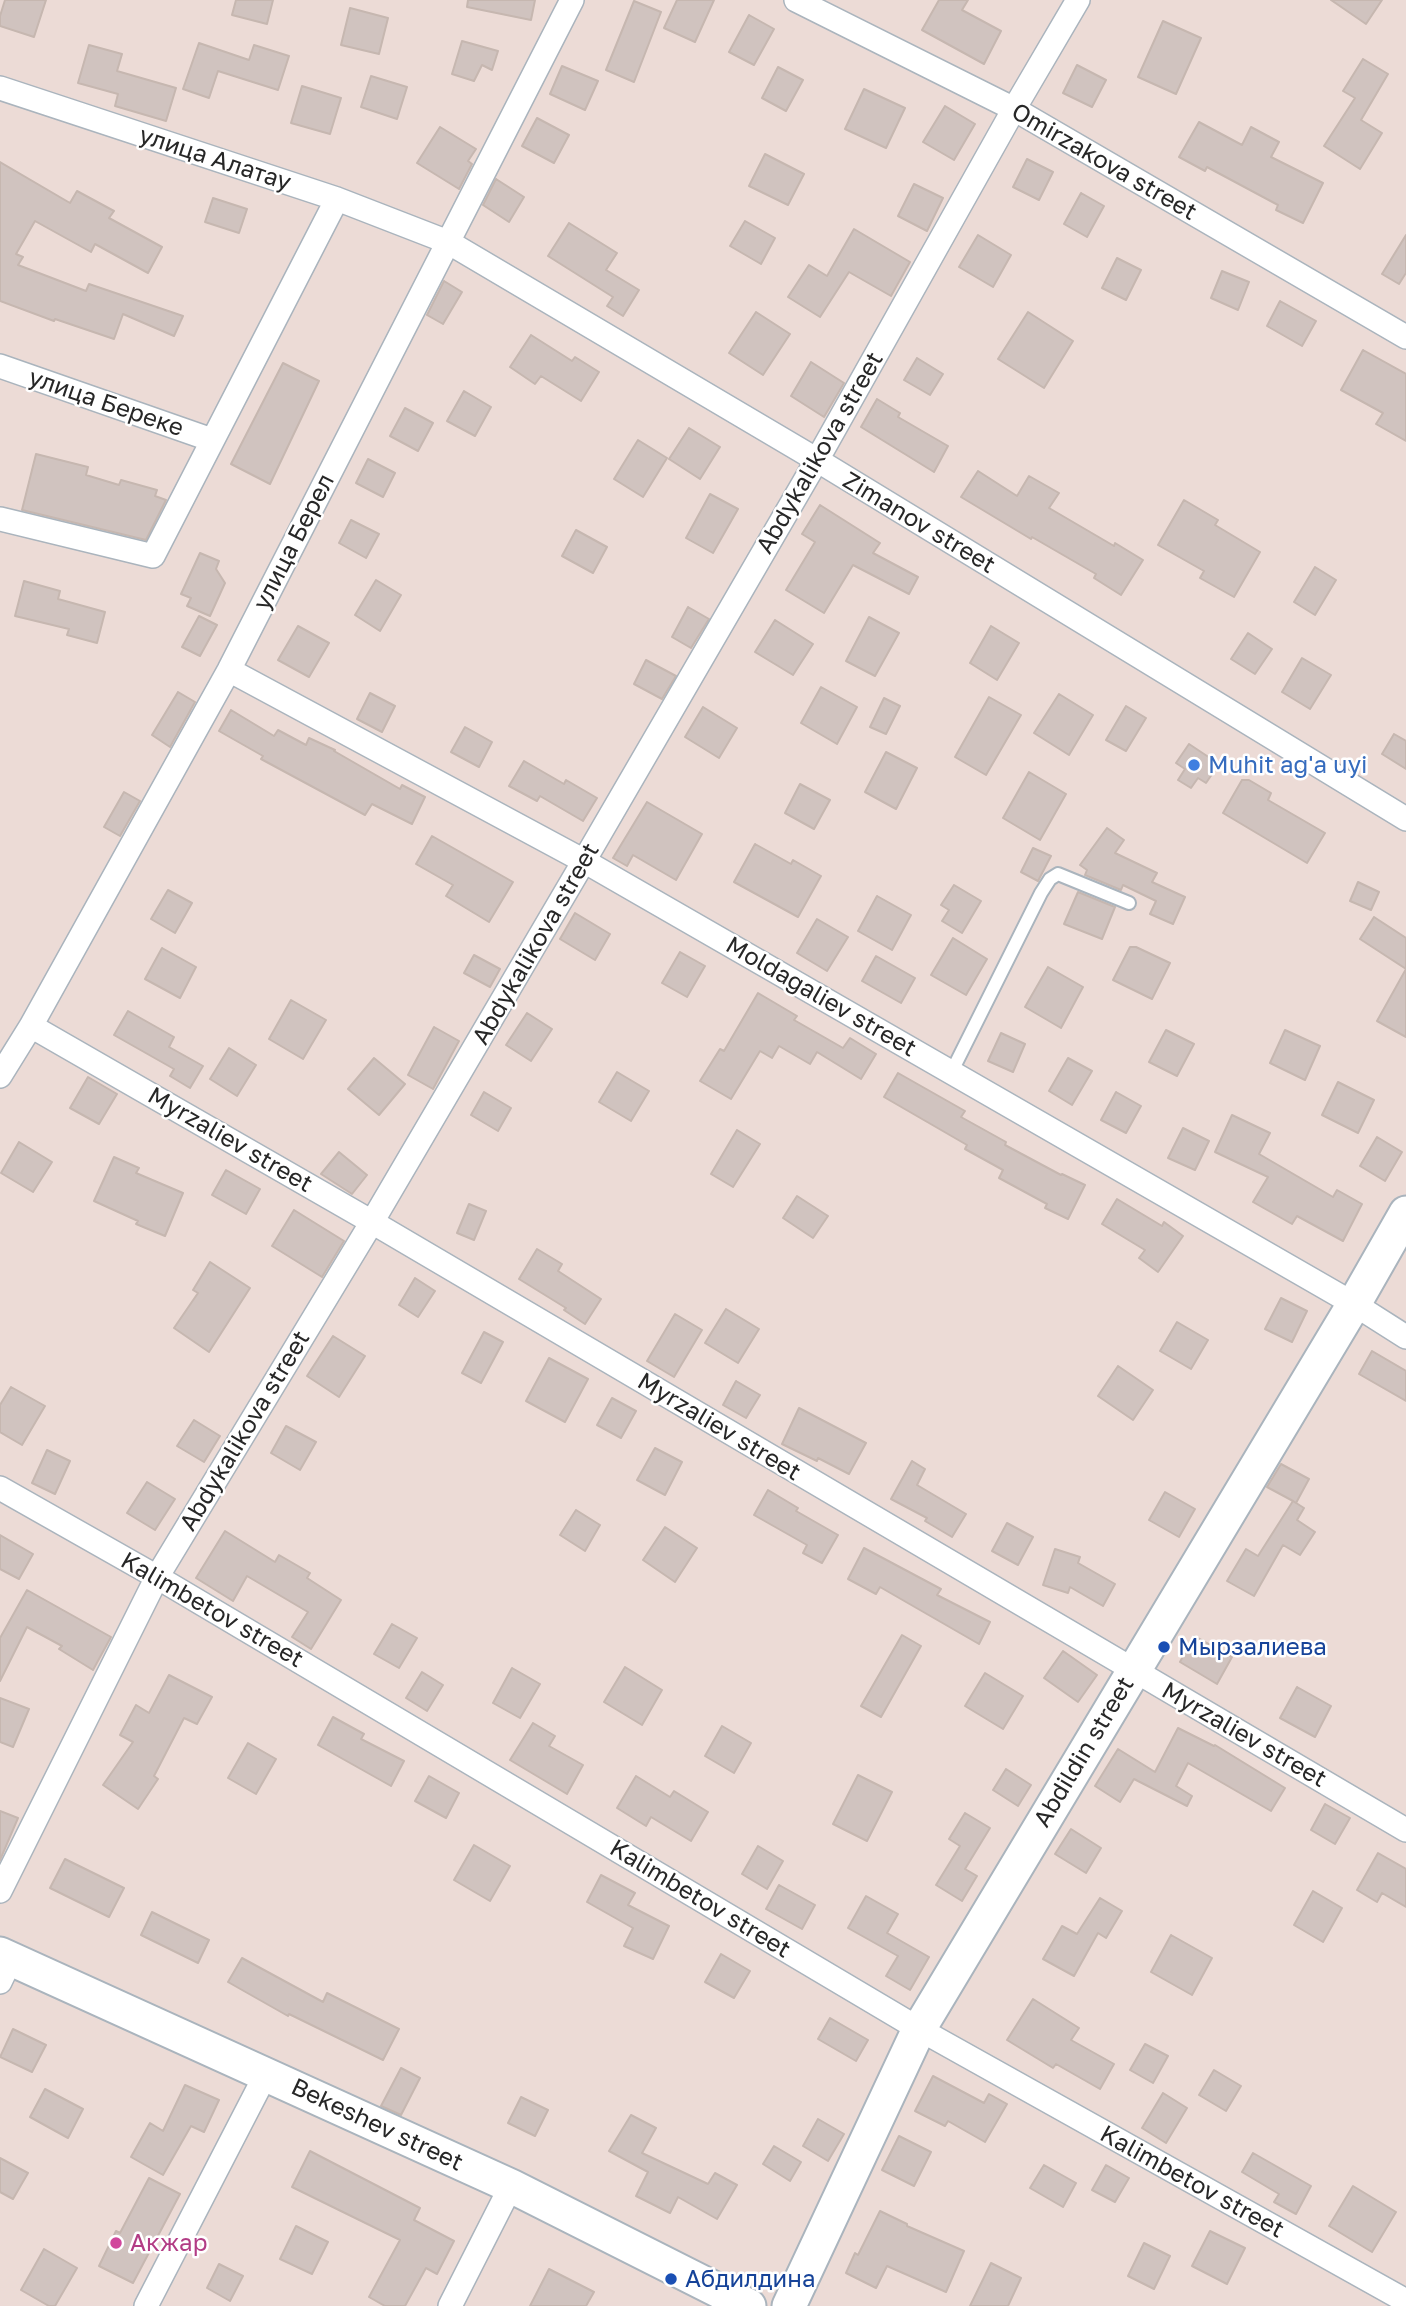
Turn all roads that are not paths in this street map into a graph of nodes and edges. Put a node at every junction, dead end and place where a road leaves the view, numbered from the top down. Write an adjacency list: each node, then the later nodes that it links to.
1 (572, 0): 7 (street, улица Берел)
2 (796, 0): 5 (street, Omirzakova street)
3 (1079, 0): 5 (street, Abdykalikova street)
4 (0, 88): 6 (street, улица Алатау)
5 (1014, 109): 8 (street, Omirzakova street); 11 (street, Abdykalikova street)
6 (337, 199): 7 (street, улица Алатау); 10 (street)
7 (438, 238): 11 (street, Zimanov street); 13 (street, улица Берел)
8 (1406, 337)
9 (0, 366): 10 (street, улица Береке)
10 (212, 440): 12 (street)
11 (817, 460): 14 (street, Zimanov street); 15 (street, Abdykalikova street)
12 (0, 519)
13 (229, 670): 15 (street, Moldagaliev street); 17 (street, улица Берел)
14 (1406, 819)
15 (584, 861): 18 (street, Moldagaliev street); 21 (street, Abdykalikova street)
16 (1129, 903): 18 (lane)
17 (31, 1026): 19 (street, улица Берел); 21 (street, Myrzaliev street)
18 (951, 1073): 22 (street, Moldagaliev street)
19 (0, 1076)
20 (1406, 1213): 22 (main road, Abdildin street)
21 (372, 1222): 25 (street, Abdykalikova street); 26 (street, Myrzaliev street)
22 (1354, 1304): 23 (street, Moldagaliev street); 26 (main road, Abdildin street)
23 (1406, 1337)
24 (0, 1488): 25 (street, Kalimbetov street)
25 (157, 1577): 28 (street, Abdykalikova street); 30 (street, Kalimbetov street)
26 (1133, 1671): 27 (street, Myrzaliev street); 30 (main road, Abdildin street)
27 (1406, 1830)
28 (0, 1891)
29 (4, 1965): 31 (main road, Bekeshev street)
30 (919, 2029): 33 (street, Kalimbetov street); 37 (main road, Abdildin street)
31 (266, 2074): 32 (main road, Bekeshev street); 34 (street)
32 (511, 2186): 35 (street); 36 (main road, Bekeshev street)
33 (1406, 2301)
34 (146, 2306)
35 (450, 2306)
36 (747, 2306)
37 (789, 2306)

